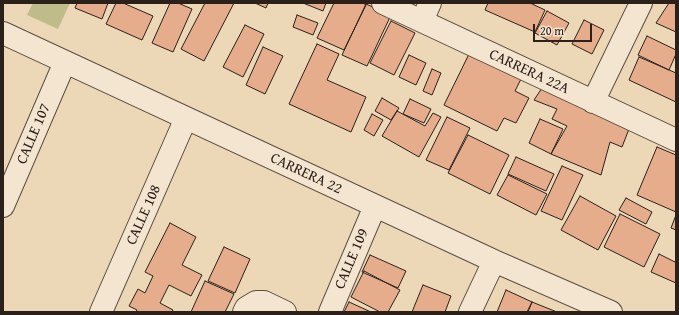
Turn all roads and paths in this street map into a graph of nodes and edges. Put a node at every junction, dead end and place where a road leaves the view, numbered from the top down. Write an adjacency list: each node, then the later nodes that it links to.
1 (383, 3): 3 (street, CARRERA 22A)
2 (641, 3): 6 (street)
3 (426, 12): 6 (street, CARRERA 22A)
4 (3, 33): 5 (street, CARRERA 22)
5 (65, 62): 7 (street, CARRERA 22); 9 (street, CALLE 107)
6 (593, 102): 8 (street, CARRERA 22A)
7 (186, 118): 10 (street, CARRERA 22); 12 (street, CALLE 108)
8 (676, 140)
9 (3, 206)
10 (375, 206): 11 (street, CARRERA 22); 15 (street, CALLE 109)
11 (494, 261): 16 (street); 17 (street, CARRERA 22)
12 (101, 312)
13 (244, 312): 14 (street)
14 (285, 312)
15 (330, 312)
16 (470, 312)
17 (611, 312)

